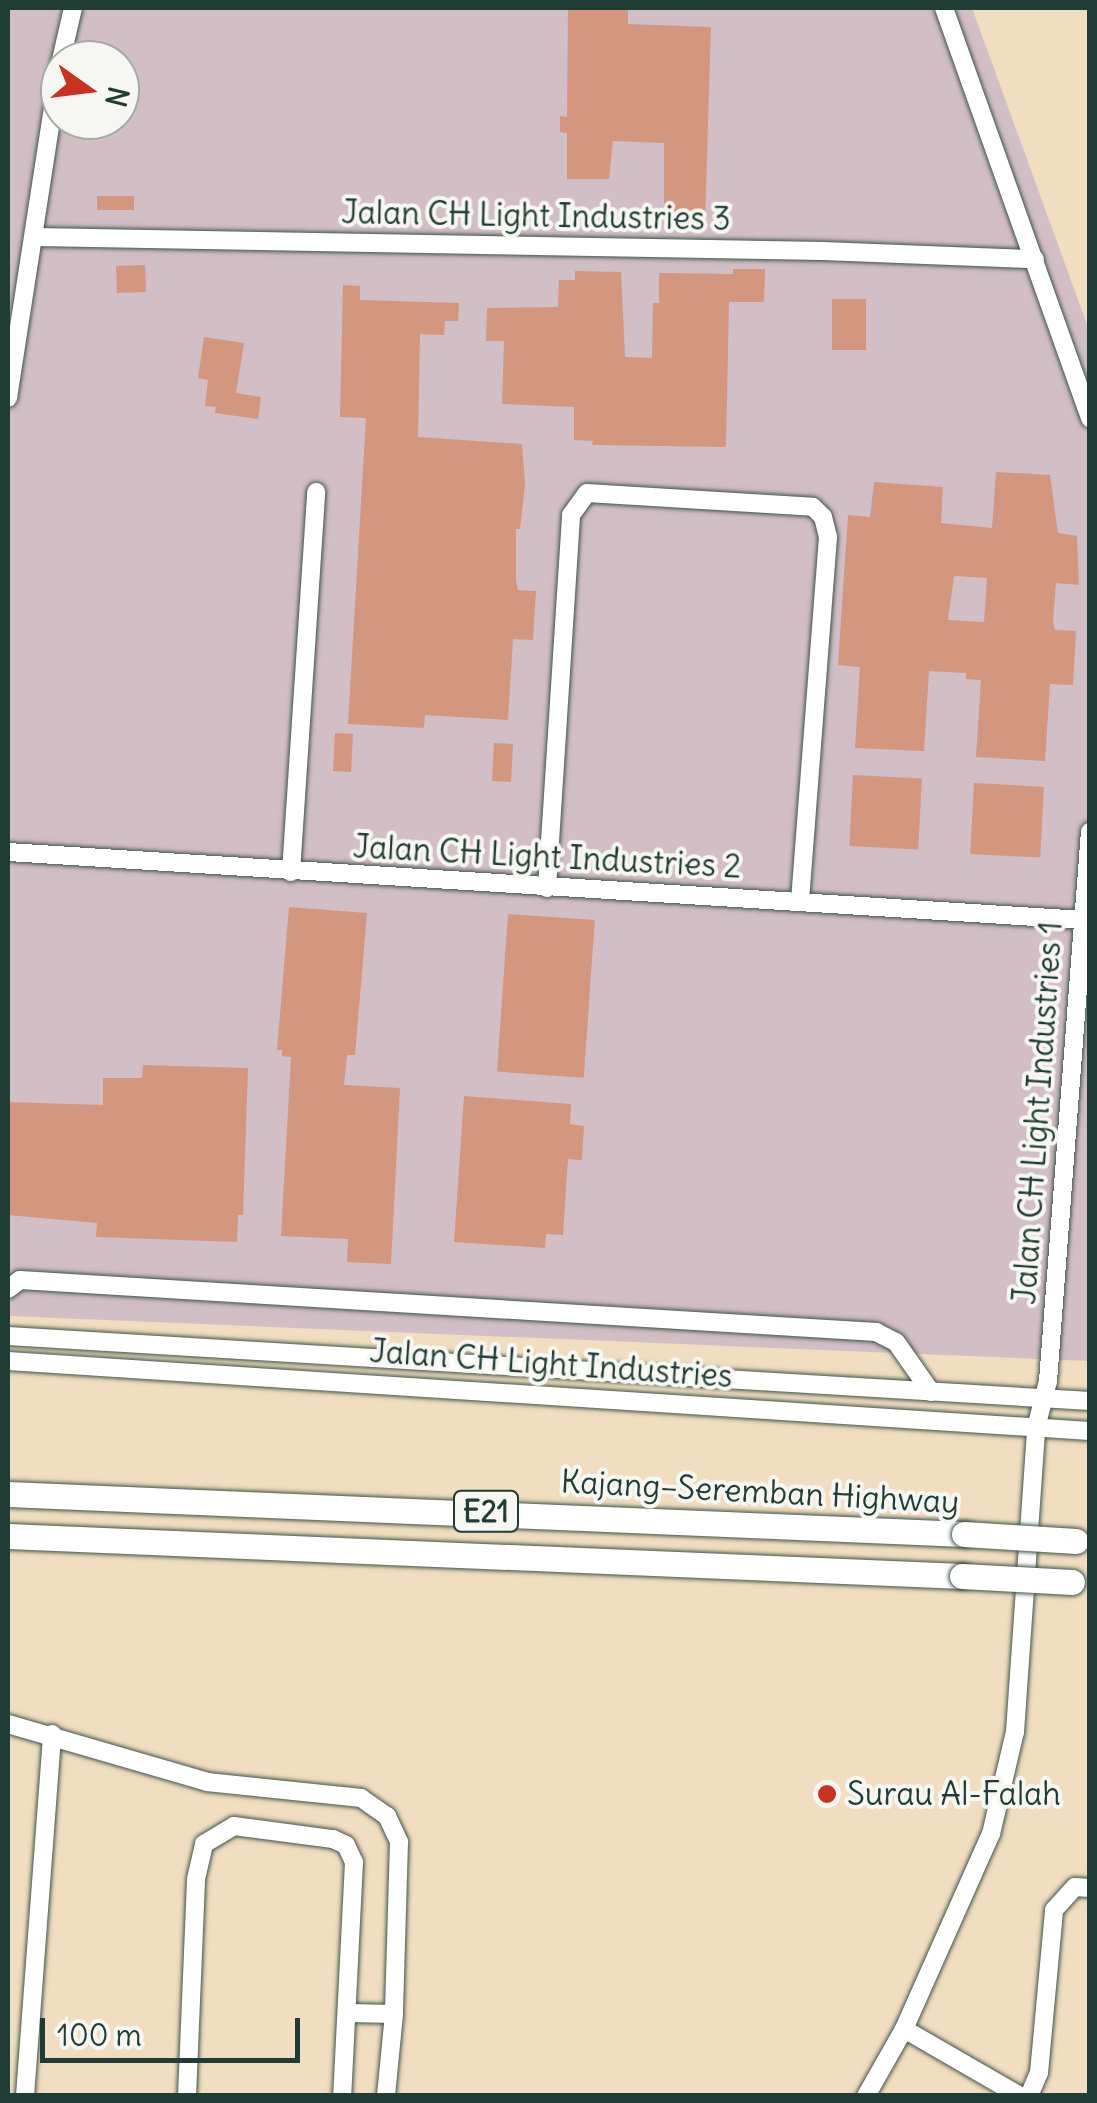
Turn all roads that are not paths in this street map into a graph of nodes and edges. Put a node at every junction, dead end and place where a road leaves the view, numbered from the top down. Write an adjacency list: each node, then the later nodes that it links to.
1 (73, 8): 3 (street)
2 (944, 8): 6 (street)
3 (65, 40)
4 (49, 140): 5 (street)
5 (36, 237): 6 (street, Jalan CH Light Industries 3); 7 (street)
6 (1035, 260): 8 (street)
7 (8, 398)
8 (1090, 419)
9 (316, 492): 12 (street)
10 (1090, 832): 15 (street, Jalan CH Light Industries 1)
11 (8, 852): 12 (street, Jalan CH Light Industries 2)
12 (291, 872): 13 (street, Jalan CH Light Industries 2)
13 (547, 888): 14 (street, Jalan CH Light Industries 2); 14 (street)
14 (800, 900): 15 (street, Jalan CH Light Industries 2)
15 (1083, 920): 20 (street, Jalan CH Light Industries 1)
16 (8, 1289): 19 (street, Jalan CH Light Industries)
17 (8, 1336): 19 (street, Jalan CH Light Industries)
18 (8, 1362): 22 (street, Jalan CH Light Industries)
19 (930, 1392): 20 (street, Jalan CH Light Industries)
20 (1044, 1399): 21 (street, Jalan CH Light Industries); 22 (street, Jalan CH Light Industries 1)
21 (1090, 1402)
22 (1036, 1428): 23 (street, Jalan CH Light Industries); 33 (street, Jalan CH Light Industries 1)
23 (1090, 1431)
24 (8, 1494): 26 (highway, Kajang–Seremban Highway / E21, bridge)
25 (8, 1536): 27 (highway, E21, bridge)
26 (1082, 1542)
27 (1080, 1582)
28 (8, 1724): 29 (street)
29 (52, 1734): 32 (street); 34 (street)
30 (1090, 1888): 40 (street)
31 (349, 2013): 32 (street); 35 (street); 36 (street)
32 (394, 2014): 37 (street)
33 (904, 2029): 38 (street, Jalan CH Light Industries 1); 39 (street)
34 (25, 2096)
35 (187, 2096)
36 (342, 2096)
37 (386, 2096)
38 (866, 2096)
39 (1020, 2096)
40 (1029, 2096)

